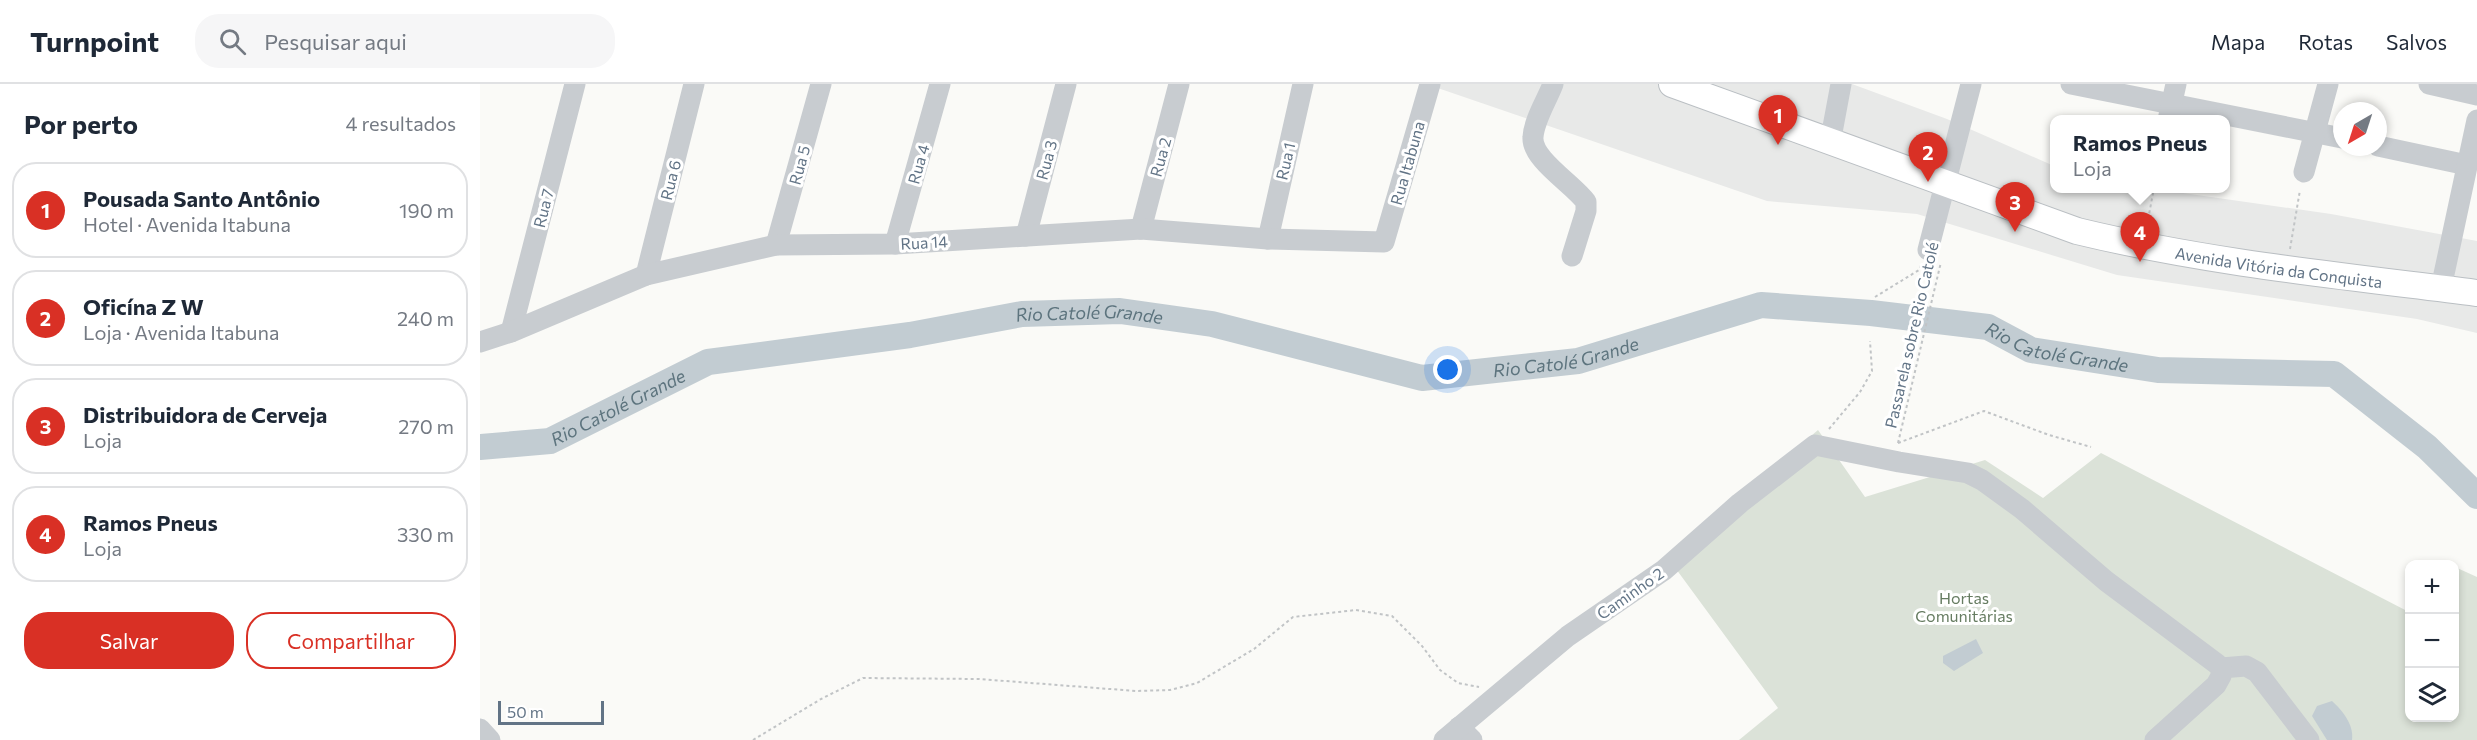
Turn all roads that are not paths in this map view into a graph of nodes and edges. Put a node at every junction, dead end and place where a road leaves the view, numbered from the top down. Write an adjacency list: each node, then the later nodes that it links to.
1 (694, 84): 34 (street, Rua 6)
2 (821, 84): 31 (street, Rua 5)
3 (940, 84): 30 (street, Rua 4)
4 (1066, 84): 27 (street, Rua 3)
5 (1179, 84): 26 (street, Rua 2)
6 (1303, 84): 28 (street, Rua 1)
7 (1430, 84): 29 (street, Rua Itabuna)
8 (1553, 84): 33 (street)
9 (1672, 84): 21 (main road, Avenida Vitória da Conquista)
10 (1840, 84): 21 (street)
11 (1971, 84): 25 (street)
12 (2071, 84): 17 (street)
13 (2328, 84): 19 (street)
14 (2429, 84): 16 (street)
15 (571, 85): 37 (street, Rua 7)
16 (2477, 95)
17 (2172, 102): 19 (street)
18 (2477, 120): 23 (street)
19 (2315, 132): 20 (street); 24 (street)
20 (2333, 136)
21 (1830, 143): 25 (main road, Avenida Vitória da Conquista)
22 (2387, 148): 23 (street)
23 (2467, 165): 35 (street)
24 (2304, 172)
25 (1947, 183): 32 (street); 35 (main road, Avenida Vitória da Conquista)
26 (1141, 230): 27 (street, Rua 14); 28 (street, Rua 14)
27 (1026, 236): 30 (street, Rua 14)
28 (1268, 239): 29 (street, Rua 14)
29 (1384, 242)
30 (896, 244): 31 (street, Rua 14)
31 (776, 245): 34 (street, Rua 14)
32 (1935, 253)
33 (1572, 256)
34 (646, 275): 37 (street, Rua 14)
35 (2441, 288): 36 (main road, Avenida Vitória da Conquista)
36 (2477, 293)
37 (511, 332): 38 (street, Rua 14)
38 (480, 342)
39 (2221, 668): 41 (street, Caminho 2); 43 (street); 44 (street)
40 (480, 729): 42 (street)
41 (1458, 736)
42 (490, 740)
43 (2155, 740)
44 (2309, 740)

